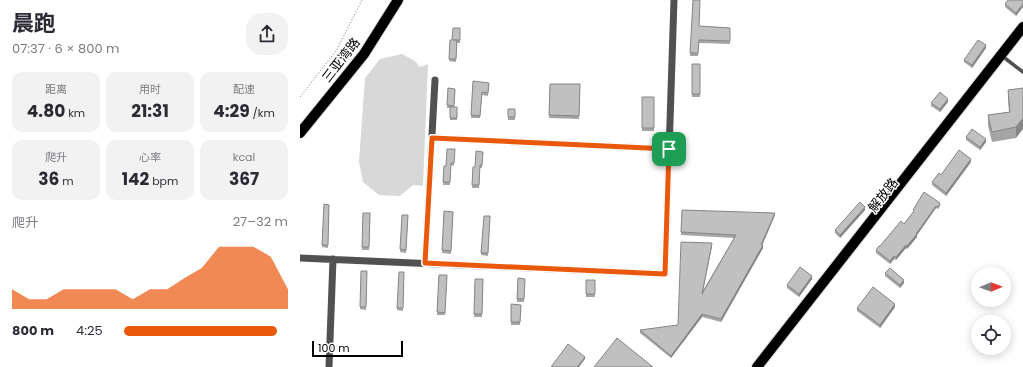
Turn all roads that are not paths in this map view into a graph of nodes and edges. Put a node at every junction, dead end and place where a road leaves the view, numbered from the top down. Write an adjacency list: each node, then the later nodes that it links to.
1 (391, 0): 9 (main road, 三亚湾路)
2 (398, 0): 10 (main road, 三亚湾路)
3 (674, 0): 12 (street)
4 (1023, 27): 17 (main road)
5 (1023, 38): 6 (main road, 解放路)
6 (1006, 59): 7 (lane); 18 (main road, 解放路)
7 (1023, 72)
8 (436, 80): 11 (street)
9 (300, 122)
10 (300, 133)
11 (432, 138): 12 (street); 15 (street)
12 (669, 149): 15 (street)
13 (300, 258): 14 (street)
14 (333, 259): 15 (street); 16 (street)
15 (425, 263)
16 (329, 367)
17 (756, 367)
18 (764, 367)

